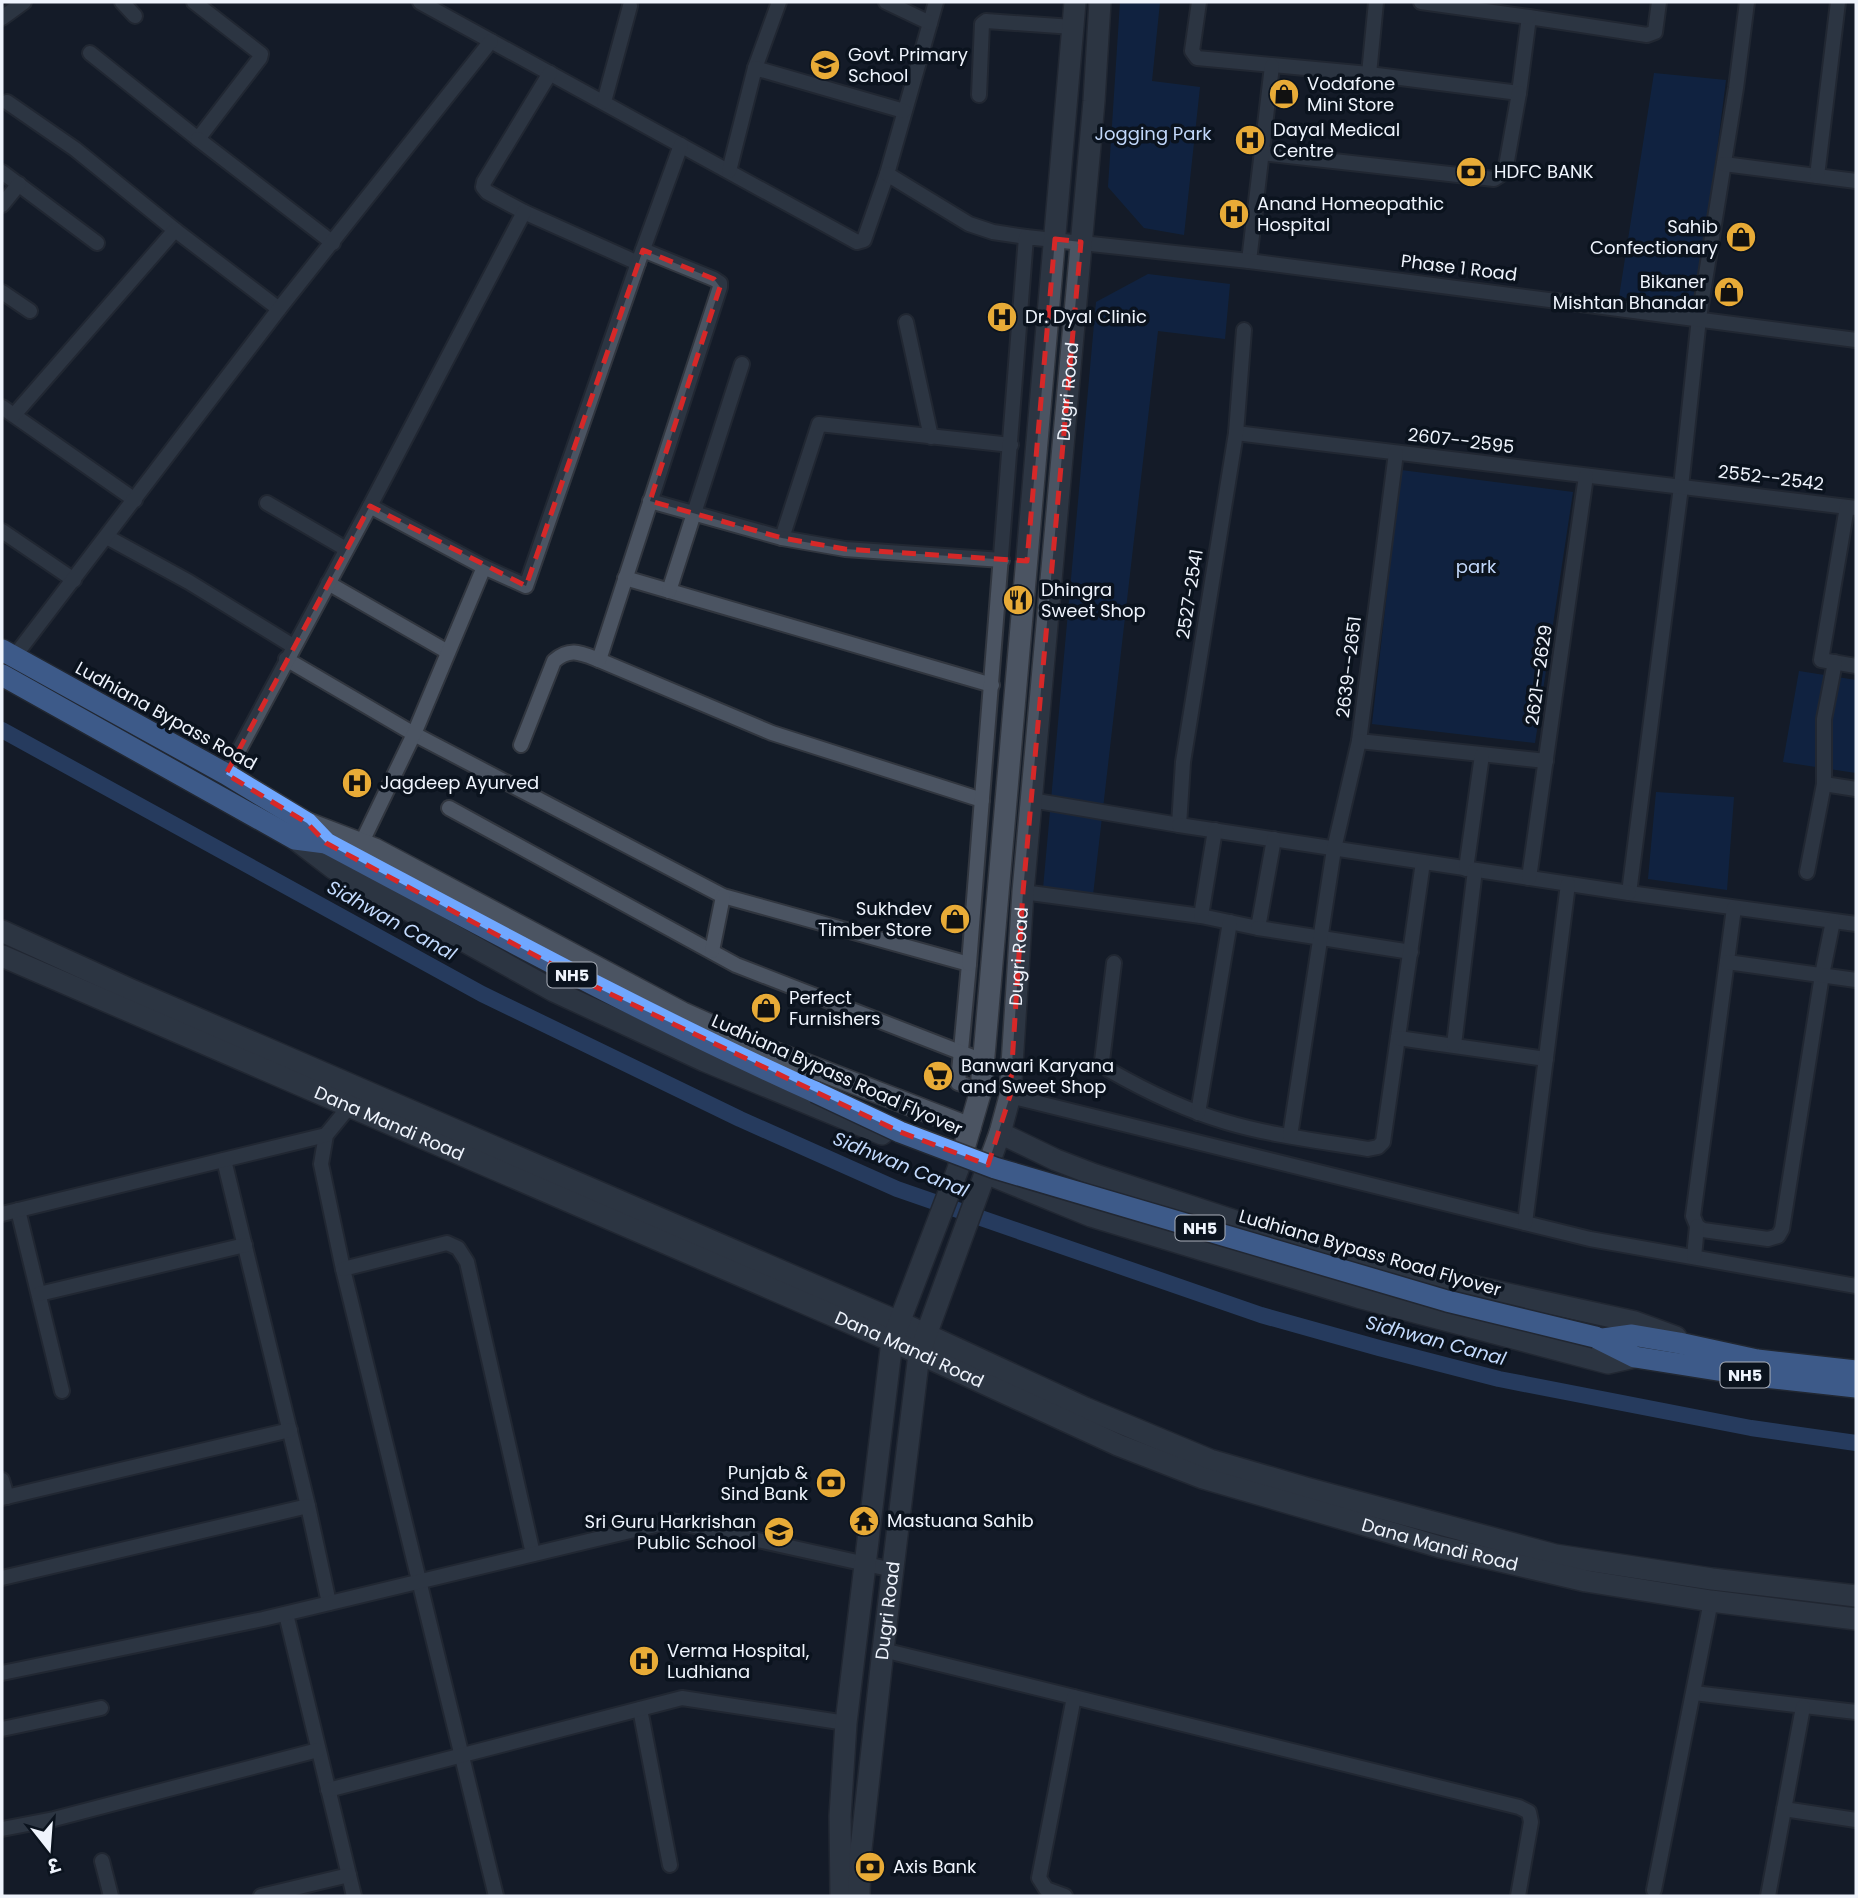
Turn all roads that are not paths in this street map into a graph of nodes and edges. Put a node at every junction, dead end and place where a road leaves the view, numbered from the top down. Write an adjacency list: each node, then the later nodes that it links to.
1 (24, 2): 19 (street)
2 (122, 2): 17 (street)
3 (194, 2): 33 (street)
4 (420, 2): 22 (street)
5 (779, 2): 25 (street)
6 (886, 2): 20 (street)
7 (936, 2): 20 (street)
8 (1075, 2): 21 (street, Dugri Road)
9 (1100, 2): 48 (street, Dugri Road)
10 (1199, 2): 24 (street)
11 (1376, 2): 27 (street)
12 (1421, 2): 18 (street)
13 (1659, 2): 18 (street)
14 (1747, 2): 36 (street)
15 (1838, 2): 40 (street)
16 (626, 3): 31 (street)
17 (135, 16)
18 (1529, 17): 28 (street)
19 (2, 18)
20 (930, 23): 32 (street)
21 (1073, 27): 29 (street); 47 (street, Dugri Road)
22 (491, 41): 26 (street); 50 (street)
23 (90, 53): 33 (street)
24 (1272, 66): 27 (street); 35 (street)
25 (755, 68): 32 (street); 37 (street)
26 (550, 73): 31 (street); 44 (street)
27 (1369, 74): 28 (street)
28 (1519, 93): 35 (street)
29 (979, 94)
30 (4, 102): 45 (street)
31 (604, 102): 34 (street)
32 (904, 111): 39 (street)
33 (198, 139): 50 (street)
34 (681, 145): 37 (street); 51 (street)
35 (1262, 153): 52 (street)
36 (1724, 164): 40 (street); 56 (street)
37 (729, 171): 39 (street)
38 (2, 172): 42 (street)
39 (887, 174): 46 (street, Phase 1 Road)
40 (1817, 176): 41 (street)
41 (1856, 181)
42 (19, 184): 43 (street); 49 (street)
43 (2, 205)
44 (524, 212): 51 (street); 71 (street)
45 (175, 230): 54 (street); 61 (street)
46 (1026, 237): 47 (street, Phase 1 Road); 64 (street)
47 (1055, 239): 48 (street, Phase 1 Road); 137 (street, Dugri Road)
48 (1081, 242): 52 (street, Phase 1 Road); 101 (street, Dugri Road)
49 (97, 243)
50 (333, 243): 54 (street)
51 (641, 256): 69 (street); 79 (street)
52 (1249, 261): 56 (street, Phase 1 Road)
53 (2, 292): 55 (street)
54 (279, 309): 68 (street)
55 (30, 311)
56 (1699, 318): 59 (street, Phase 1 Road); 67 (street)
57 (906, 322): 63 (street)
58 (1244, 330): 62 (street, 2527-2541)
59 (1856, 340)
60 (742, 364): 73 (street)
61 (8, 411): 68 (street)
62 (1236, 433): 65 (street, 2607--2595); 103 (street, 2527-2541)
63 (931, 437): 64 (street); 76 (street)
64 (1011, 445): 78 (street)
65 (1396, 453): 66 (street, 2607--2595); 93 (street, 2639--2651)
66 (1586, 476): 67 (street, 2607--2595); 96 (street, 2621--2629)
67 (1681, 487): 72 (street, 2552--2542); 115 (street)
68 (135, 500): 75 (street)
69 (650, 501): 73 (street); 80 (street)
70 (267, 503): 77 (street)
71 (370, 506): 77 (street); 79 (street)
72 (1851, 507): 88 (street)
73 (695, 514): 76 (street); 83 (street)
74 (2, 531): 81 (street)
75 (107, 537): 81 (street); 84 (street)
76 (782, 538): 78 (street)
77 (346, 549): 82 (street)
78 (1002, 560): 91 (street)
79 (484, 568): 85 (street)
80 (625, 578): 83 (street); 87 (street)
81 (74, 580): 86 (street)
82 (328, 583): 84 (street); 85 (street)
83 (669, 591): 91 (street)
84 (290, 652): 92 (street); 97 (street)
85 (449, 652): 92 (street)
86 (8, 654): 97 (highway, Ludhiana Bypass Road / NH5)
87 (599, 660): 94 (street); 100 (street)
88 (1828, 661): 89 (street); 98 (street)
89 (1856, 666)
90 (2, 675): 105 (highway, NH5)
91 (992, 685): 100 (street)
92 (414, 734): 107 (street); 116 (street)
93 (1359, 741): 95 (street, 2639--2651); 108 (street)
94 (521, 745)
95 (1482, 755): 96 (street, 2639--2651); 110 (street)
96 (1546, 761): 112 (street, 2621--2629)
97 (226, 774): 105 (highway, Ludhiana Bypass Road / NH5)
98 (1824, 784): 99 (street); 111 (street)
99 (1856, 789)
100 (982, 800): 130 (street)
101 (1031, 800): 103 (street); 114 (street, Dugri Road)
102 (449, 808): 125 (street)
103 (1179, 825): 104 (street)
104 (1215, 830): 106 (street); 118 (street)
105 (301, 831): 107 (street); 147 (street); 159 (highway, Ludhiana Bypass Road Flyover / NH5, bridge)
106 (1274, 839): 108 (street); 122 (street)
107 (361, 844): 142 (street)
108 (1334, 849): 109 (street); 124 (street)
109 (1423, 862): 110 (street); 126 (street)
110 (1471, 869): 112 (street); 134 (street)
111 (1807, 872)
112 (1529, 878): 113 (street)
113 (1568, 884): 115 (street); 136 (street)
114 (1023, 892): 118 (street); 139 (street, Dugri Road)
115 (1629, 893): 117 (street)
116 (723, 896): 125 (street); 130 (street)
117 (1734, 908): 119 (street); 128 (street)
118 (1201, 916): 120 (street)
119 (1833, 921): 121 (street); 131 (street)
120 (1230, 922): 122 (street); 141 (street)
121 (1856, 924)
122 (1258, 928): 124 (street)
123 (2, 931): 140 (street)
124 (1320, 937): 126 (street); 145 (street)
125 (712, 951): 135 (street)
126 (1410, 952): 133 (street)
127 (2, 956): 140 (street, Dana Mandi Road)
128 (1727, 962): 131 (street); 152 (street)
129 (1114, 963): 141 (street)
130 (969, 964): 135 (street)
131 (1822, 975): 132 (street); 152 (street)
132 (1856, 980)
133 (1398, 1038): 134 (street); 145 (street)
134 (1454, 1045): 136 (street)
135 (960, 1052): 137 (street); 138 (street)
136 (1546, 1059): 151 (street)
137 (983, 1061): 138 (street, Dugri Road)
138 (981, 1090): 142 (street, Dugri Road)
139 (1010, 1096): 143 (street, Dugri Road); 151 (street)
140 (356, 1098): 144 (street); 158 (street, Dana Mandi Road)
141 (1198, 1113): 145 (street)
142 (970, 1129): 147 (street, Dugri Road)
143 (1000, 1133): 148 (street, Dugri Road); 160 (street)
144 (326, 1135): 146 (street); 155 (street)
145 (1290, 1136)
146 (224, 1160): 149 (street); 153 (street)
147 (959, 1166): 148 (street); 158 (street, Dugri Road)
148 (984, 1175): 161 (street, Dugri Road); 162 (street)
149 (18, 1210): 150 (street); 157 (street)
150 (2, 1214)
151 (1525, 1223): 154 (street)
152 (1697, 1226): 154 (street)
153 (245, 1245): 157 (street); 166 (street)
154 (1695, 1257): 156 (street)
155 (343, 1269): 170 (street); 174 (street)
156 (1856, 1286)
157 (39, 1294): 165 (street)
158 (895, 1332): 161 (street, Dana Mandi Road); 171 (street, Dugri Road)
159 (1599, 1338): 160 (highway, Ludhiana Bypass Road Flyover / NH5); 162 (highway, Ludhiana Bypass Road Flyover / NH5)
160 (1679, 1343): 163 (highway, NH5)
161 (922, 1344): 172 (street, Dugri Road); 175 (street); 176 (street, Dana Mandi Road)
162 (1635, 1357): 164 (highway, NH5)
163 (1856, 1371)
164 (1856, 1387)
165 (62, 1391)
166 (290, 1430): 168 (street); 169 (street)
167 (2, 1480): 168 (street)
168 (4, 1498)
169 (308, 1506): 173 (street); 177 (street)
170 (533, 1554): 171 (street); 174 (street)
171 (863, 1564): 172 (street); 188 (street, Dugri Road)
172 (893, 1570): 180 (street, Dugri Road)
173 (2, 1578)
174 (418, 1581): 177 (street); 191 (street)
175 (1856, 1596)
176 (1711, 1601): 179 (street, Dana Mandi Road); 182 (street)
177 (329, 1603): 178 (street)
178 (286, 1614): 181 (street); 190 (street)
179 (1856, 1619)
180 (883, 1650): 183 (street); 205 (street, Dugri Road)
181 (2, 1673)
182 (1694, 1693): 184 (street); 199 (street)
183 (1074, 1697): 206 (street); 207 (street)
184 (1803, 1707): 187 (street); 193 (street)
185 (101, 1708): 189 (street)
186 (640, 1709): 188 (street); 191 (street); 197 (street)
187 (1856, 1712)
188 (845, 1723): 204 (street, Dugri Road)
189 (2, 1729)
190 (318, 1750): 192 (street); 195 (street)
191 (463, 1755): 192 (street); 203 (street)
192 (328, 1790): 198 (street)
193 (1784, 1809): 194 (street); 208 (street)
194 (1856, 1820)
195 (2, 1829)
196 (102, 1861): 200 (street)
197 (670, 1865)
198 (349, 1875): 201 (street); 202 (street)
199 (1654, 1890)
200 (111, 1896)
201 (261, 1896)
202 (354, 1896)
203 (496, 1896)
204 (841, 1896)
205 (859, 1896)
206 (1065, 1896)
207 (1518, 1896)
208 (1768, 1896)

